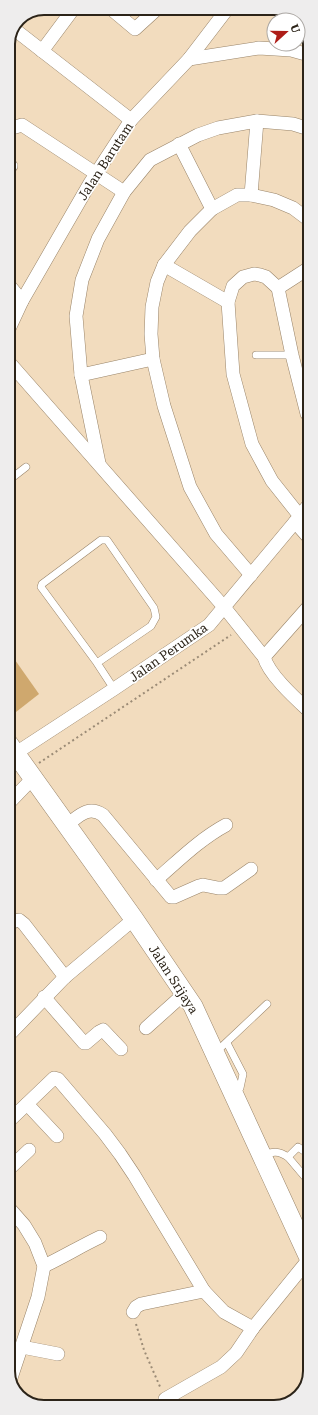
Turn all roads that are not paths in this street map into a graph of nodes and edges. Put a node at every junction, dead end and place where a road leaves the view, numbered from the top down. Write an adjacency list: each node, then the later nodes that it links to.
1 (69, 15): 6 (street)
2 (118, 15): 3 (street)
3 (150, 15)
4 (222, 15): 8 (street, Jalan Barutam)
5 (18, 32): 6 (street)
6 (42, 51): 9 (street)
7 (303, 53): 8 (street)
8 (189, 59): 9 (street, Jalan Barutam)
9 (131, 120): 14 (street, Jalan Barutam)
10 (258, 121): 12 (street); 13 (street); 16 (street)
11 (15, 127): 14 (street)
12 (303, 127)
13 (179, 144): 15 (street); 17 (street)
14 (96, 173): 15 (street); 23 (street, Jalan Barutam)
15 (124, 192): 30 (street)
16 (251, 195): 17 (street); 18 (street)
17 (212, 209): 19 (street)
18 (303, 215)
19 (164, 265): 24 (street); 28 (street)
20 (303, 272): 21 (street)
21 (278, 288): 24 (street); 27 (street)
22 (15, 292): 23 (street)
23 (22, 301): 25 (street, Jalan Barutam)
24 (228, 302): 36 (street)
25 (15, 316)
26 (256, 355): 27 (lane)
27 (292, 355): 31 (street)
28 (153, 359): 30 (street); 38 (street)
29 (15, 369): 32 (street)
30 (81, 375): 32 (street)
31 (303, 398)
32 (99, 463): 39 (street)
33 (26, 467): 34 (lane)
34 (15, 476)
35 (303, 512): 36 (street, Jalan Perumka)
36 (297, 519): 37 (street); 38 (street, Jalan Perumka)
37 (303, 528)
38 (251, 575): 39 (street, Jalan Perumka)
39 (224, 607): 41 (street); 43 (street, Jalan Perumka)
40 (303, 613): 41 (street)
41 (264, 656): 44 (street)
42 (97, 663): 42 (lane); 43 (lane)
43 (114, 689): 45 (street, Jalan Perumka)
44 (303, 705)
45 (15, 746)
46 (15, 752): 47 (street, Jalan Srijaya)
47 (30, 774): 48 (street); 49 (street, Jalan Srijaya)
48 (15, 794)
49 (66, 825): 52 (street); 53 (street, Jalan Srijaya)
50 (226, 825): 52 (street)
51 (251, 869): 52 (street)
52 (156, 880)
53 (134, 919): 55 (street); 56 (street, Jalan Srijaya)
54 (15, 921): 55 (street)
55 (65, 977): 57 (street)
56 (185, 993): 60 (street); 61 (street, Jalan Srijaya)
57 (44, 997): 59 (street); 62 (street)
58 (266, 1004): 61 (lane)
59 (15, 1028)
60 (146, 1028)
61 (221, 1048): 68 (street, Jalan Srijaya)
62 (121, 1049)
63 (27, 1104): 64 (street); 65 (street); 77 (street)
64 (15, 1115)
65 (57, 1136)
66 (29, 1150): 70 (street)
67 (303, 1150): 69 (lane)
68 (262, 1156): 69 (lane); 74 (street, Jalan Srijaya)
69 (288, 1157): 71 (lane)
70 (15, 1163)
71 (303, 1175)
72 (15, 1215): 75 (street)
73 (100, 1237): 75 (street)
74 (303, 1245)
75 (44, 1266): 80 (street)
76 (303, 1268): 79 (street)
77 (204, 1291): 78 (street); 79 (street)
78 (133, 1312)
79 (253, 1328): 83 (street)
80 (22, 1347): 81 (street); 82 (street)
81 (58, 1354)
82 (15, 1367)
83 (172, 1400)

